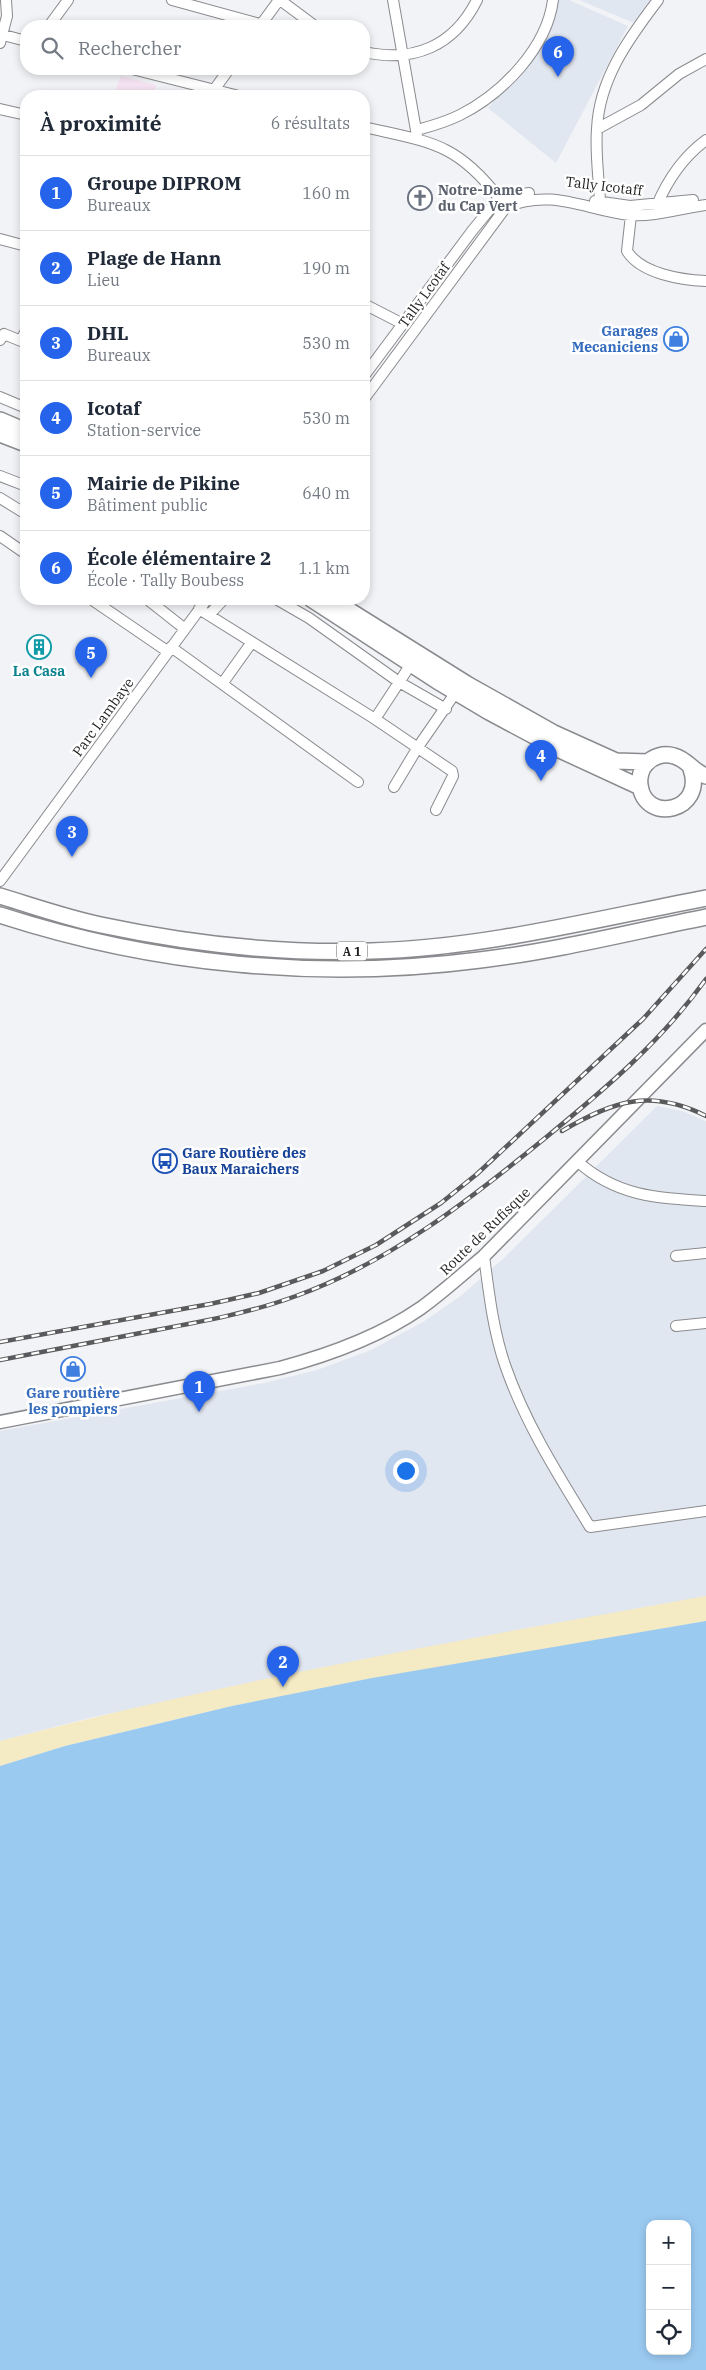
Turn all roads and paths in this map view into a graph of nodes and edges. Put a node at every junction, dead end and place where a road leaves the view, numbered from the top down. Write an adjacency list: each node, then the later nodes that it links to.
1 (6, 0): 13 (street)
2 (68, 0): 9 (street)
3 (172, 0): 10 (street)
4 (280, 0): 11 (street); 12 (street)
5 (393, 0): 16 (street)
6 (477, 0): 16 (street)
7 (552, 0): 25 (street)
8 (658, 0): 24 (street)
9 (53, 20)
10 (242, 20)
11 (267, 20)
12 (307, 20)
13 (1, 37): 14 (street)
14 (20, 40)
15 (370, 53): 16 (street)
16 (403, 56): 25 (street)
17 (706, 59): 24 (street)
18 (155, 75): 20 (street)
19 (225, 75): 20 (street)
20 (214, 90)
21 (0, 109): 22 (street)
22 (20, 114)
23 (370, 128): 25 (street)
24 (597, 129): 29 (street)
25 (417, 135): 28 (street)
26 (706, 140): 30 (street)
27 (706, 198): 30 (street, Tally Icotaff)
28 (503, 202): 29 (street, Tally Icotaff); 32 (street, Tally Icotaff); 37 (street, Tally Lcotaf); 41 (street, Tally Lcotaf)
29 (600, 202): 30 (street, Tally Icotaff)
30 (657, 205)
31 (706, 205): 32 (street, Tally Icotaff)
32 (630, 215): 35 (street)
33 (0, 239): 34 (street)
34 (20, 244)
35 (706, 281)
36 (370, 307): 37 (street)
37 (401, 323): 40 (street, Tally Lcotaf)
38 (20, 337): 39 (street)
39 (0, 340)
40 (370, 367)
41 (370, 390)
42 (0, 397): 43 (street)
43 (20, 405)
44 (0, 420): 45 (highway)
45 (20, 428)
46 (0, 434): 47 (highway)
47 (20, 442)
48 (0, 476): 49 (street)
49 (20, 484)
50 (0, 498): 51 (street)
51 (20, 510)
52 (0, 536): 53 (street)
53 (20, 550)
54 (100, 605): 65 (street)
55 (155, 605): 63 (street)
56 (202, 605): 61 (street, Parc Lambaye)
57 (218, 605): 62 (street)
58 (286, 605): 67 (street)
59 (319, 605): 66 (highway)
60 (341, 605): 73 (highway)
61 (199, 609): 62 (street); 63 (street, Parc Lambaye)
62 (209, 615): 64 (street)
63 (185, 628): 65 (street, Parc Lambaye)
64 (252, 642): 68 (street); 71 (street)
65 (169, 649): 68 (street); 82 (street, Parc Lambaye)
66 (411, 664): 67 (street); 69 (highway)
67 (399, 682): 70 (street); 71 (street)
68 (222, 684): 76 (street)
69 (456, 692): 70 (street); 78 (highway)
70 (446, 709): 72 (street)
71 (375, 719): 72 (street)
72 (418, 747): 77 (street); 81 (street)
73 (648, 762): 74 (highway); 78 (highway)
74 (691, 769): 75 (highway); 80 (highway)
75 (706, 776)
76 (358, 782)
77 (394, 787)
78 (640, 787): 80 (highway)
79 (706, 793): 80 (highway)
80 (690, 796)
81 (436, 810)
82 (0, 881)
83 (0, 896): 84 (highway, A 1)
84 (706, 898)
85 (0, 915): 86 (highway, A 1)
86 (706, 917)
87 (706, 1030): 88 (main road, Route de Rufisque)
88 (577, 1161): 89 (street); 91 (main road, Route de Rufisque)
89 (706, 1201)
90 (706, 1253): 92 (street)
91 (484, 1256): 95 (main road, Route de Rufisque); 96 (street)
92 (676, 1256)
93 (706, 1322): 94 (street)
94 (676, 1326)
95 (0, 1422)
96 (706, 1511)

